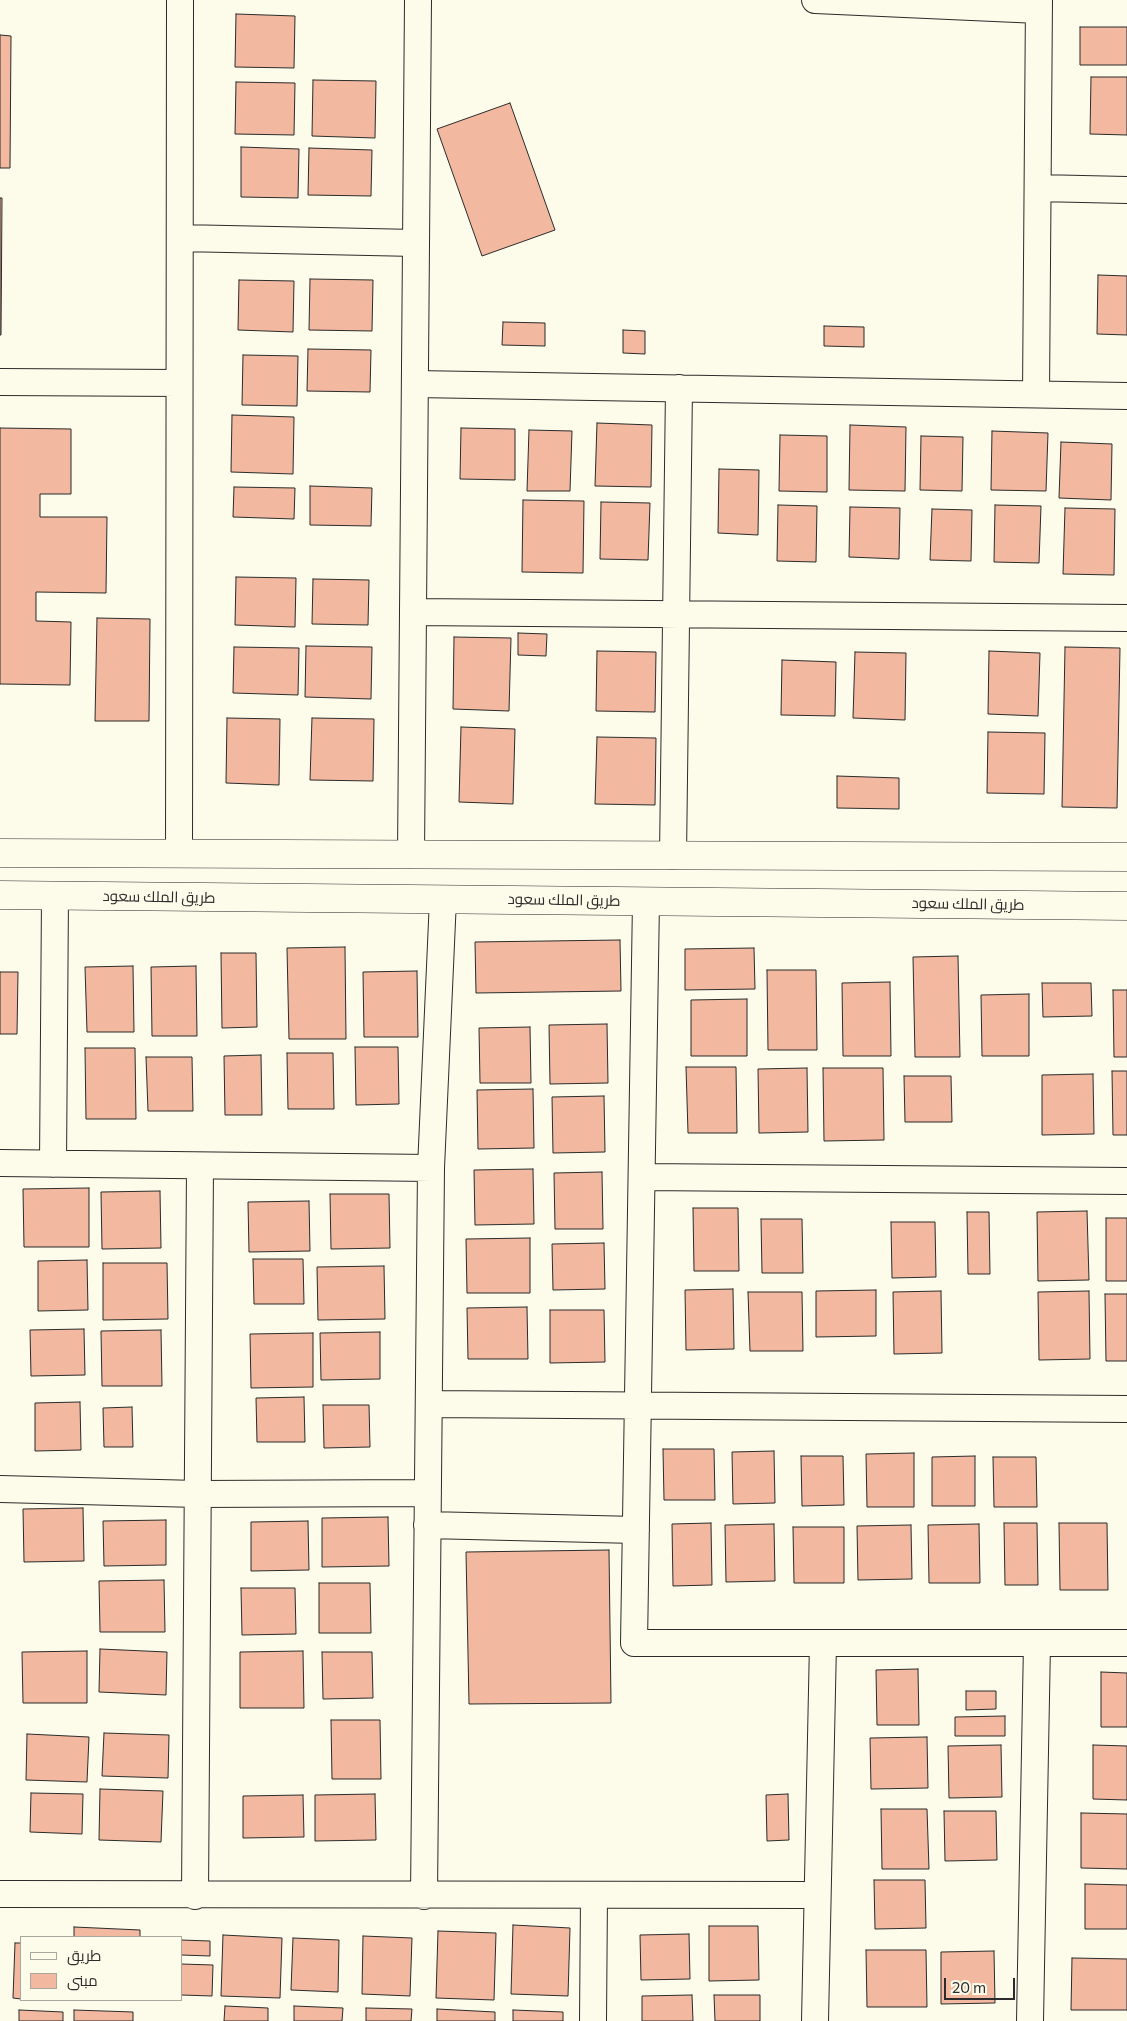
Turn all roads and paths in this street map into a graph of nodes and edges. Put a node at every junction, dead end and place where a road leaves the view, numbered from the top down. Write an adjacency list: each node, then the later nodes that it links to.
1 (180, 0): 8 (street)
2 (418, 0): 9 (street)
3 (815, 0): 4 (street)
4 (850, 0): 5 (street)
5 (1039, 5): 6 (street)
6 (1038, 188): 7 (street); 14 (street)
7 (1127, 190)
8 (180, 238): 9 (street); 11 (street)
9 (416, 244): 12 (street)
10 (0, 382): 11 (street)
11 (179, 383): 20 (street)
12 (415, 384): 13 (street); 16 (street)
13 (679, 388): 14 (street); 17 (street)
14 (1036, 394): 15 (street)
15 (1127, 396)
16 (413, 612): 17 (street); 21 (street)
17 (676, 614): 18 (street); 22 (street)
18 (1127, 618)
19 (0, 853): 20 (main road)
20 (179, 854): 21 (main road)
21 (411, 855): 22 (main road)
22 (673, 856): 23 (main road)
23 (1127, 857)
24 (0, 895): 25 (main road, طريق الملك سعود)
25 (55, 896): 26 (main road, طريق الملك سعود); 30 (street)
26 (443, 899): 27 (main road, طريق الملك سعود); 32 (street)
27 (646, 901): 28 (main road, طريق الملك سعود); 33 (street)
28 (1127, 906)
29 (0, 1163): 30 (street)
30 (53, 1164): 31 (street)
31 (200, 1167): 32 (street); 40 (street)
32 (431, 1168): 35 (street)
33 (642, 1177): 34 (street); 36 (street)
34 (1127, 1182)
35 (429, 1404): 36 (street); 39 (street)
36 (638, 1404): 37 (street); 42 (street)
37 (1127, 1409)
38 (0, 1489): 40 (street)
39 (428, 1493): 40 (street); 41 (street)
40 (198, 1494): 48 (street)
41 (427, 1525): 42 (street); 49 (street)
42 (636, 1530): 44 (street)
43 (1127, 1642): 45 (street)
44 (822, 1643): 45 (street); 47 (street)
45 (1037, 1643): 53 (street)
46 (0, 1894): 48 (street)
47 (818, 1895): 50 (street); 52 (street)
48 (195, 1896): 49 (street)
49 (424, 1896): 50 (street)
50 (594, 1896): 51 (street)
51 (593, 2021)
52 (815, 2021)
53 (1030, 2021)

